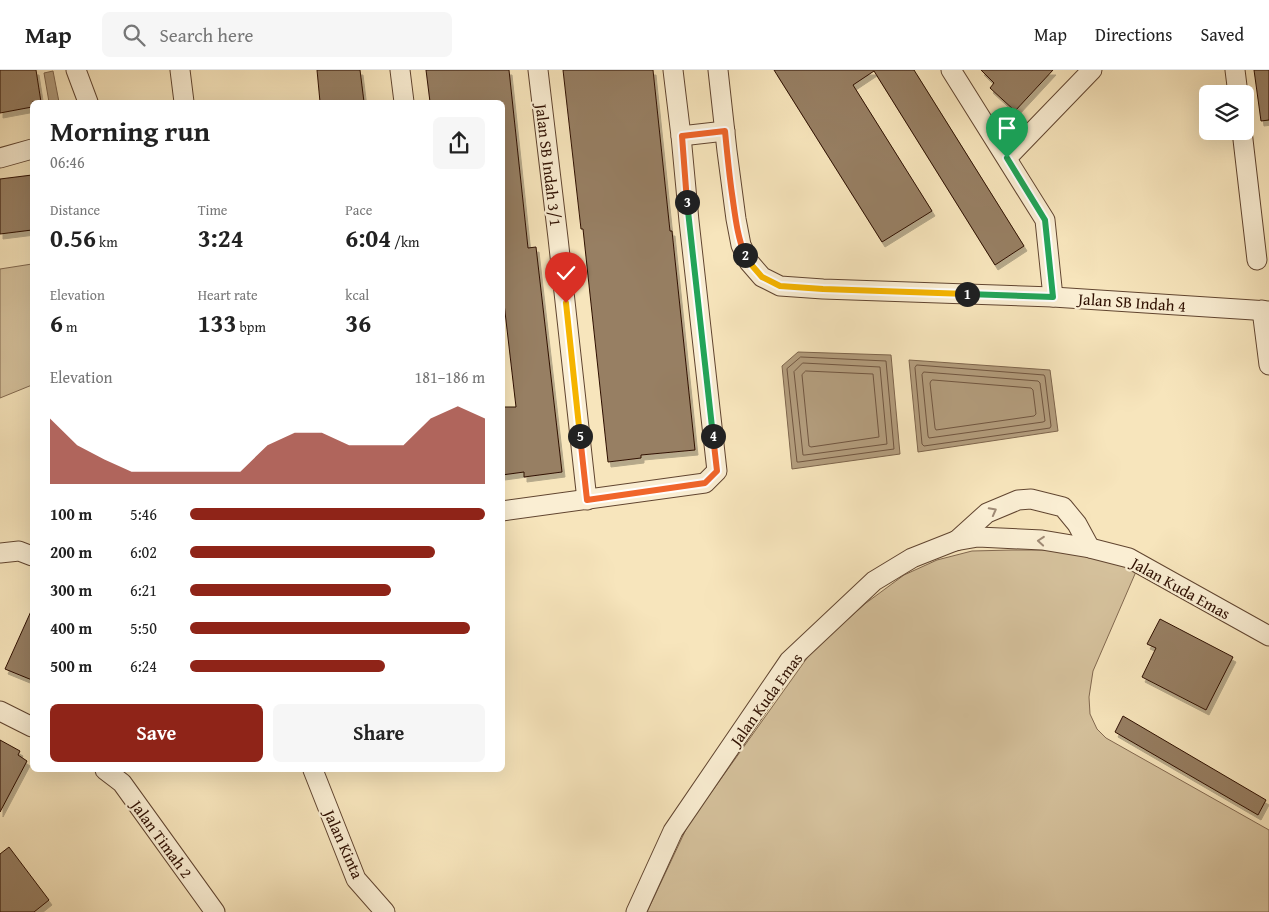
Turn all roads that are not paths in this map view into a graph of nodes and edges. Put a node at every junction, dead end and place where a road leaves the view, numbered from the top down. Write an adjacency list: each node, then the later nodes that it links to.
1 (76, 70): 11 (street)
2 (180, 70): 12 (street)
3 (400, 70): 13 (street)
4 (538, 70): 24 (street, Jalan SB Indah 3/1)
5 (673, 70): 15 (street)
6 (718, 70): 14 (street, Jalan SB Indah 4)
7 (951, 70): 19 (street)
8 (1092, 70): 19 (street)
9 (1235, 70): 10 (street)
10 (1237, 85)
11 (87, 100)
12 (184, 100)
13 (404, 100)
14 (725, 131): 15 (street); 21 (street, Jalan SB Indah 4)
15 (682, 136): 24 (street)
16 (1243, 140): 20 (street)
17 (30, 150): 18 (street)
18 (0, 158)
19 (1007, 158): 21 (street)
20 (1257, 260)
21 (1053, 297): 22 (street, Jalan SB Indah 4)
22 (1266, 311): 23 (street)
23 (1269, 365)
24 (587, 500): 25 (street)
25 (505, 511)
26 (955, 541): 27 (street, Jalan Kuda Emas, one-way to 26); 27 (street, Jalan Kuda Emas, one-way to 27); 37 (street, Jalan Kuda Emas)
27 (1090, 548): 30 (street, Jalan Kuda Emas)
28 (0, 553): 29 (street)
29 (30, 555)
30 (1269, 636)
31 (0, 711): 32 (street)
32 (30, 726)
33 (107, 772): 35 (street, Jalan Timah 2)
34 (314, 772): 36 (street, Jalan Kinta)
35 (215, 912)
36 (385, 912)
37 (636, 912)

